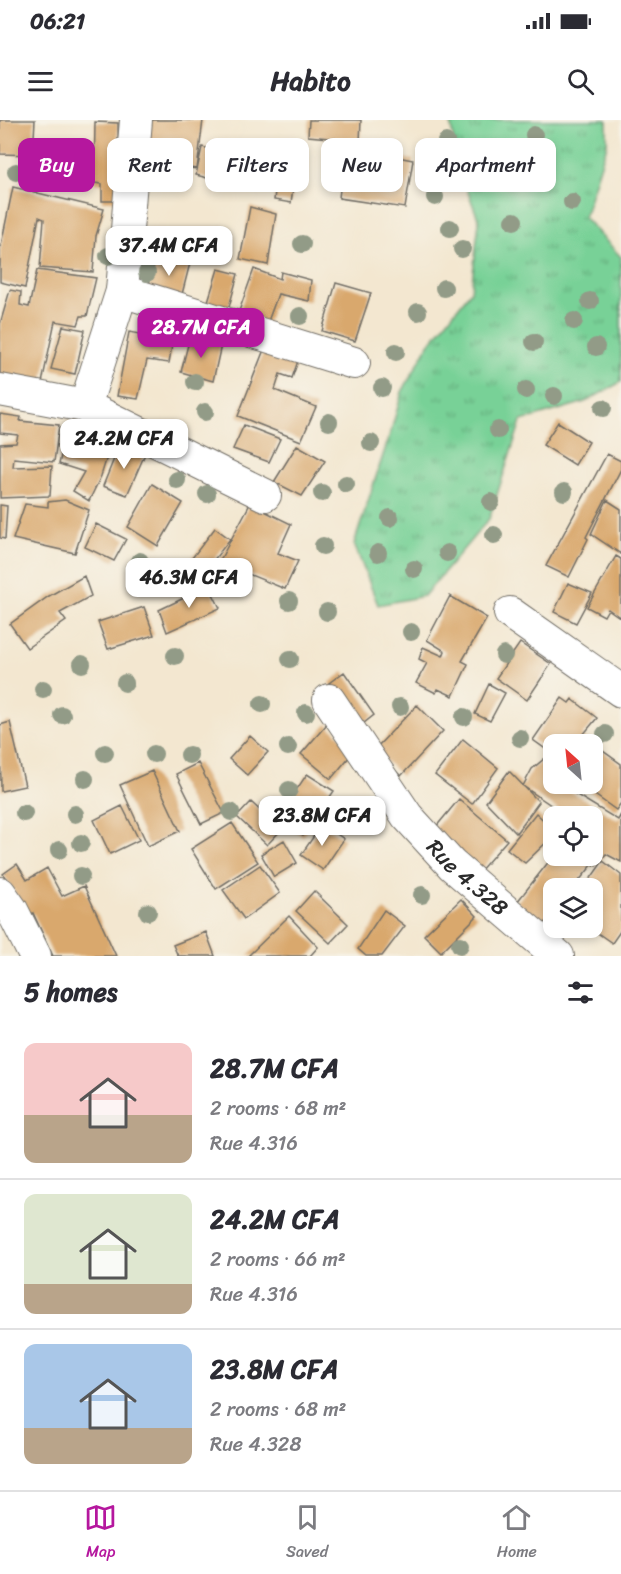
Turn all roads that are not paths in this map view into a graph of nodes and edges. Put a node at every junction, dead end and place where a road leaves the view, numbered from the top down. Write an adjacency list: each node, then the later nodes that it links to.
1 (136, 120): 2 (street)
2 (122, 291): 3 (street); 5 (street)
3 (354, 363)
4 (0, 390): 5 (street)
5 (85, 406): 6 (street)
6 (265, 495)
7 (510, 613): 8 (street)
8 (621, 691)
9 (329, 700): 12 (street, Rue 4.328)
10 (0, 893): 11 (street)
11 (35, 956)
12 (558, 956)

